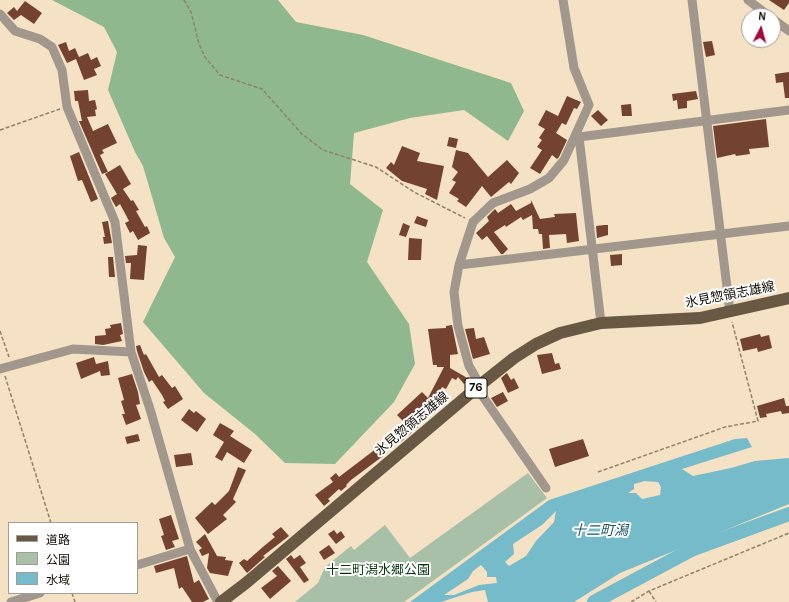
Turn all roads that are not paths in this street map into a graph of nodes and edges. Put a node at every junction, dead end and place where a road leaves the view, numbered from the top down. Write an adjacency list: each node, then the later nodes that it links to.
1 (563, 0): 8 (street)
2 (692, 0): 7 (street)
3 (748, 0): 4 (street)
4 (758, 8)
5 (0, 14): 16 (street)
6 (789, 110): 7 (street)
7 (706, 120): 8 (street); 10 (street)
8 (578, 137): 11 (street); 12 (street)
9 (789, 226): 10 (street)
10 (720, 235): 11 (street); 14 (street)
11 (592, 248): 12 (street); 15 (street)
12 (459, 265): 18 (street)
13 (789, 298): 14 (main road, 氷見惣領志雄線 / 76)
14 (730, 312): 15 (main road, 氷見惣領志雄線 / 76)
15 (601, 323): 18 (main road, 氷見惣領志雄線 / 76)
16 (131, 352): 17 (street); 20 (street)
17 (1, 369)
18 (478, 386): 19 (street); 24 (main road, 氷見惣領志雄線 / 76)
19 (546, 488)
20 (190, 549): 21 (street); 24 (street)
21 (138, 565)
22 (37, 594): 23 (street)
23 (11, 602)
24 (220, 602)

